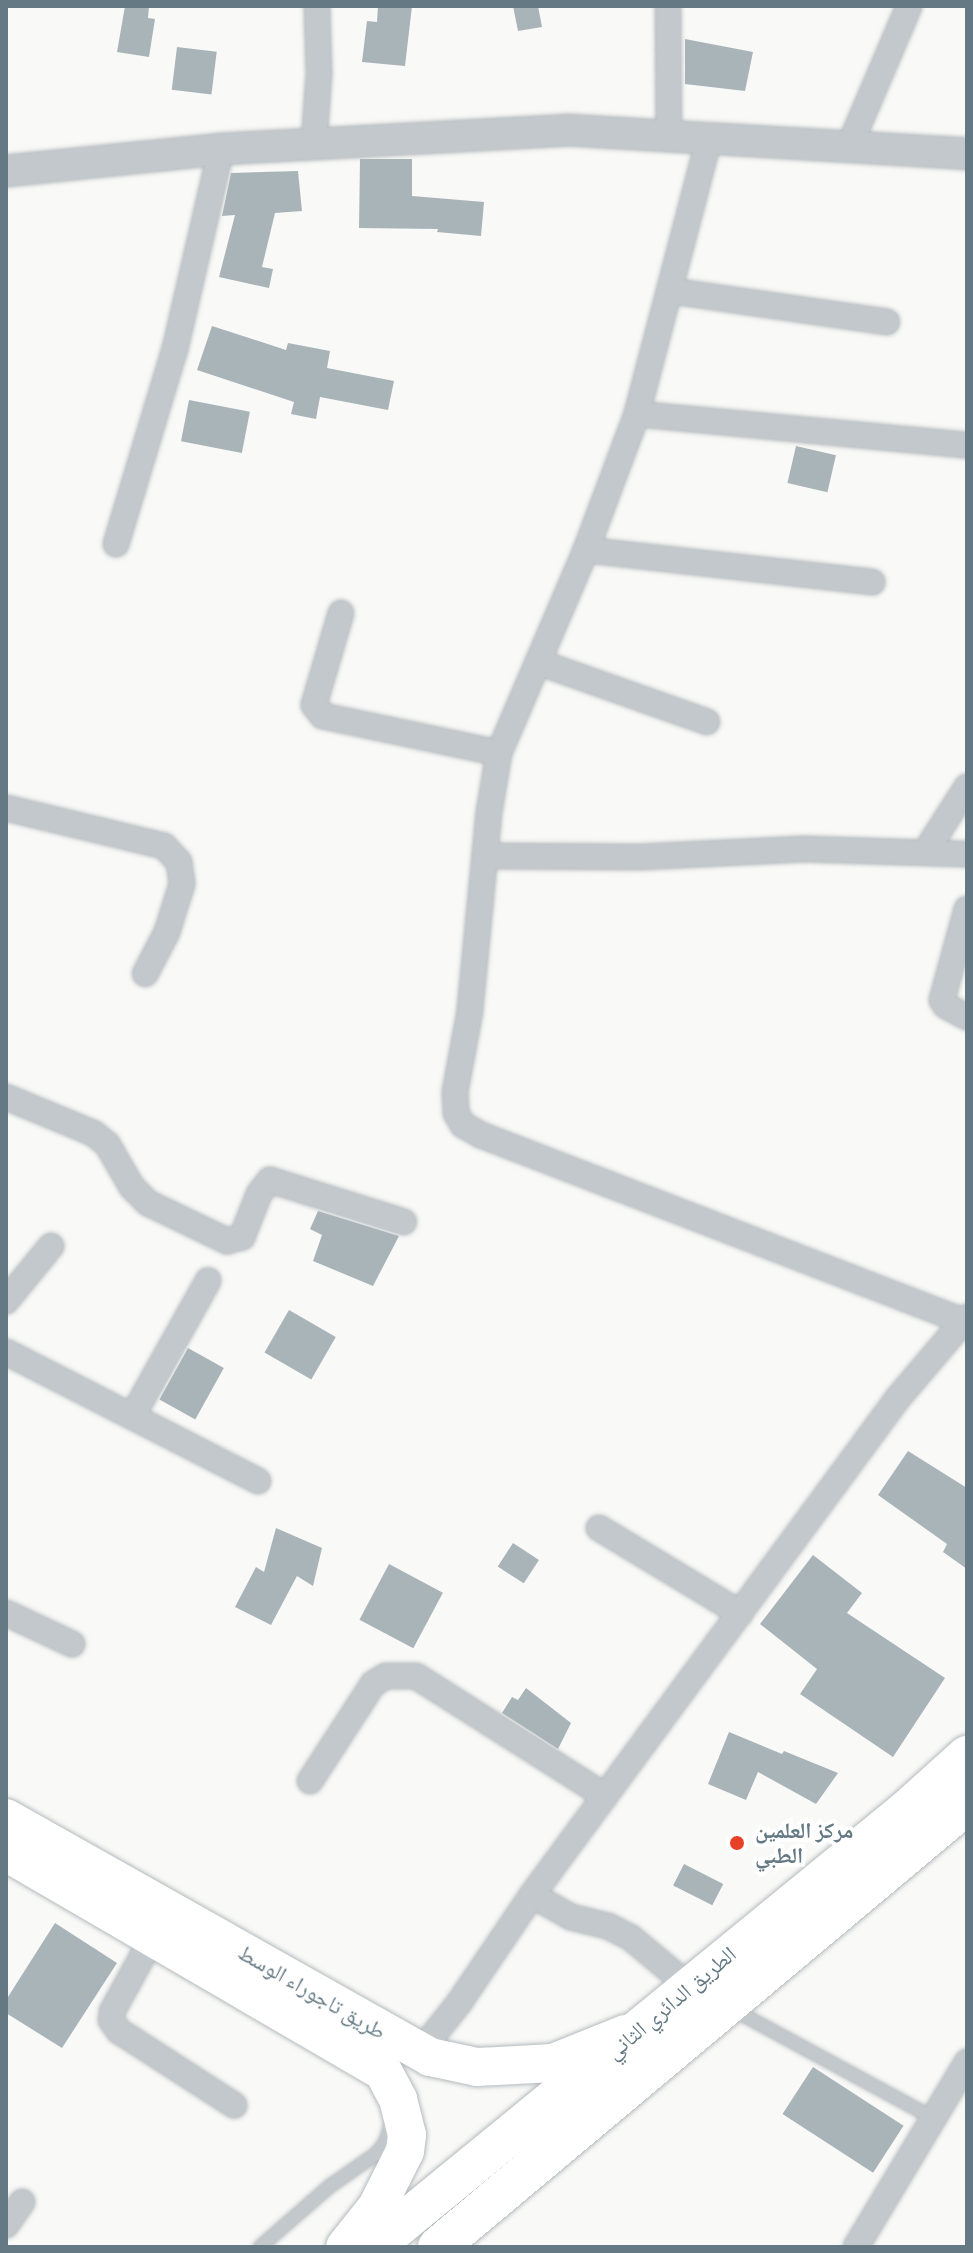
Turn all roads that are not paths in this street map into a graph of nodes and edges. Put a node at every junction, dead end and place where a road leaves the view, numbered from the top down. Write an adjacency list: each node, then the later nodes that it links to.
1 (317, 6): 6 (street)
2 (668, 6): 4 (street)
3 (909, 6): 7 (street)
4 (669, 136): 5 (street); 6 (street)
5 (709, 139): 7 (street); 11 (street)
6 (314, 143): 8 (street)
7 (849, 147): 9 (street)
8 (221, 149): 10 (street); 15 (street)
9 (967, 154)
10 (6, 171)
11 (672, 291): 12 (street); 13 (street)
12 (887, 322)
13 (637, 414): 14 (street); 16 (street)
14 (967, 445)
15 (116, 544)
16 (586, 550): 17 (street); 19 (street)
17 (872, 582)
18 (341, 613): 21 (street)
19 (538, 662): 20 (street); 21 (street)
20 (707, 722)
21 (499, 753): 26 (street)
22 (967, 787): 24 (street)
23 (6, 808): 28 (street)
24 (926, 851): 25 (street); 26 (street)
25 (967, 854)
26 (486, 856): 35 (street)
27 (967, 909): 29 (street)
28 (145, 974)
29 (967, 1017)
30 (6, 1097): 31 (street)
31 (404, 1222)
32 (51, 1246): 34 (street)
33 (208, 1281): 37 (street)
34 (6, 1301)
35 (965, 1319): 41 (street)
36 (6, 1352): 37 (street)
37 (133, 1415): 38 (street)
38 (258, 1481)
39 (599, 1528): 41 (street)
40 (6, 1613): 42 (street)
41 (740, 1613): 45 (street)
42 (72, 1644)
43 (967, 1756): 51 (highway, الطريق الدائري الثاني)
44 (310, 1781): 45 (street)
45 (605, 1796): 49 (street)
46 (967, 1804): 52 (highway, الطريق الدائري الثاني)
47 (6, 1818): 54 (main road, طريق تاجوراء الوسط)
48 (6, 1852): 50 (main road, طريق تاجوراء الوسط)
49 (532, 1895): 51 (street); 54 (street)
50 (153, 1937): 56 (main road, طريق تاجوراء الوسط); 57 (street)
51 (690, 1987): 53 (highway, الطريق الدائري الثاني)
52 (727, 2006): 58 (lane); 64 (highway, الطريق الدائري الثاني)
53 (639, 2029): 54 (main road, طريق تاجوراء الوسط); 63 (highway, الطريق الدائري الثاني)
54 (419, 2053)
55 (967, 2062): 58 (street)
56 (398, 2099): 61 (lane); 62 (main road, طريق تاجوراء الوسط)
57 (234, 2105)
58 (933, 2118): 65 (street)
59 (22, 2202): 60 (street)
60 (6, 2225)
61 (260, 2247)
62 (345, 2247)
63 (373, 2247)
64 (438, 2247)
65 (856, 2247)

